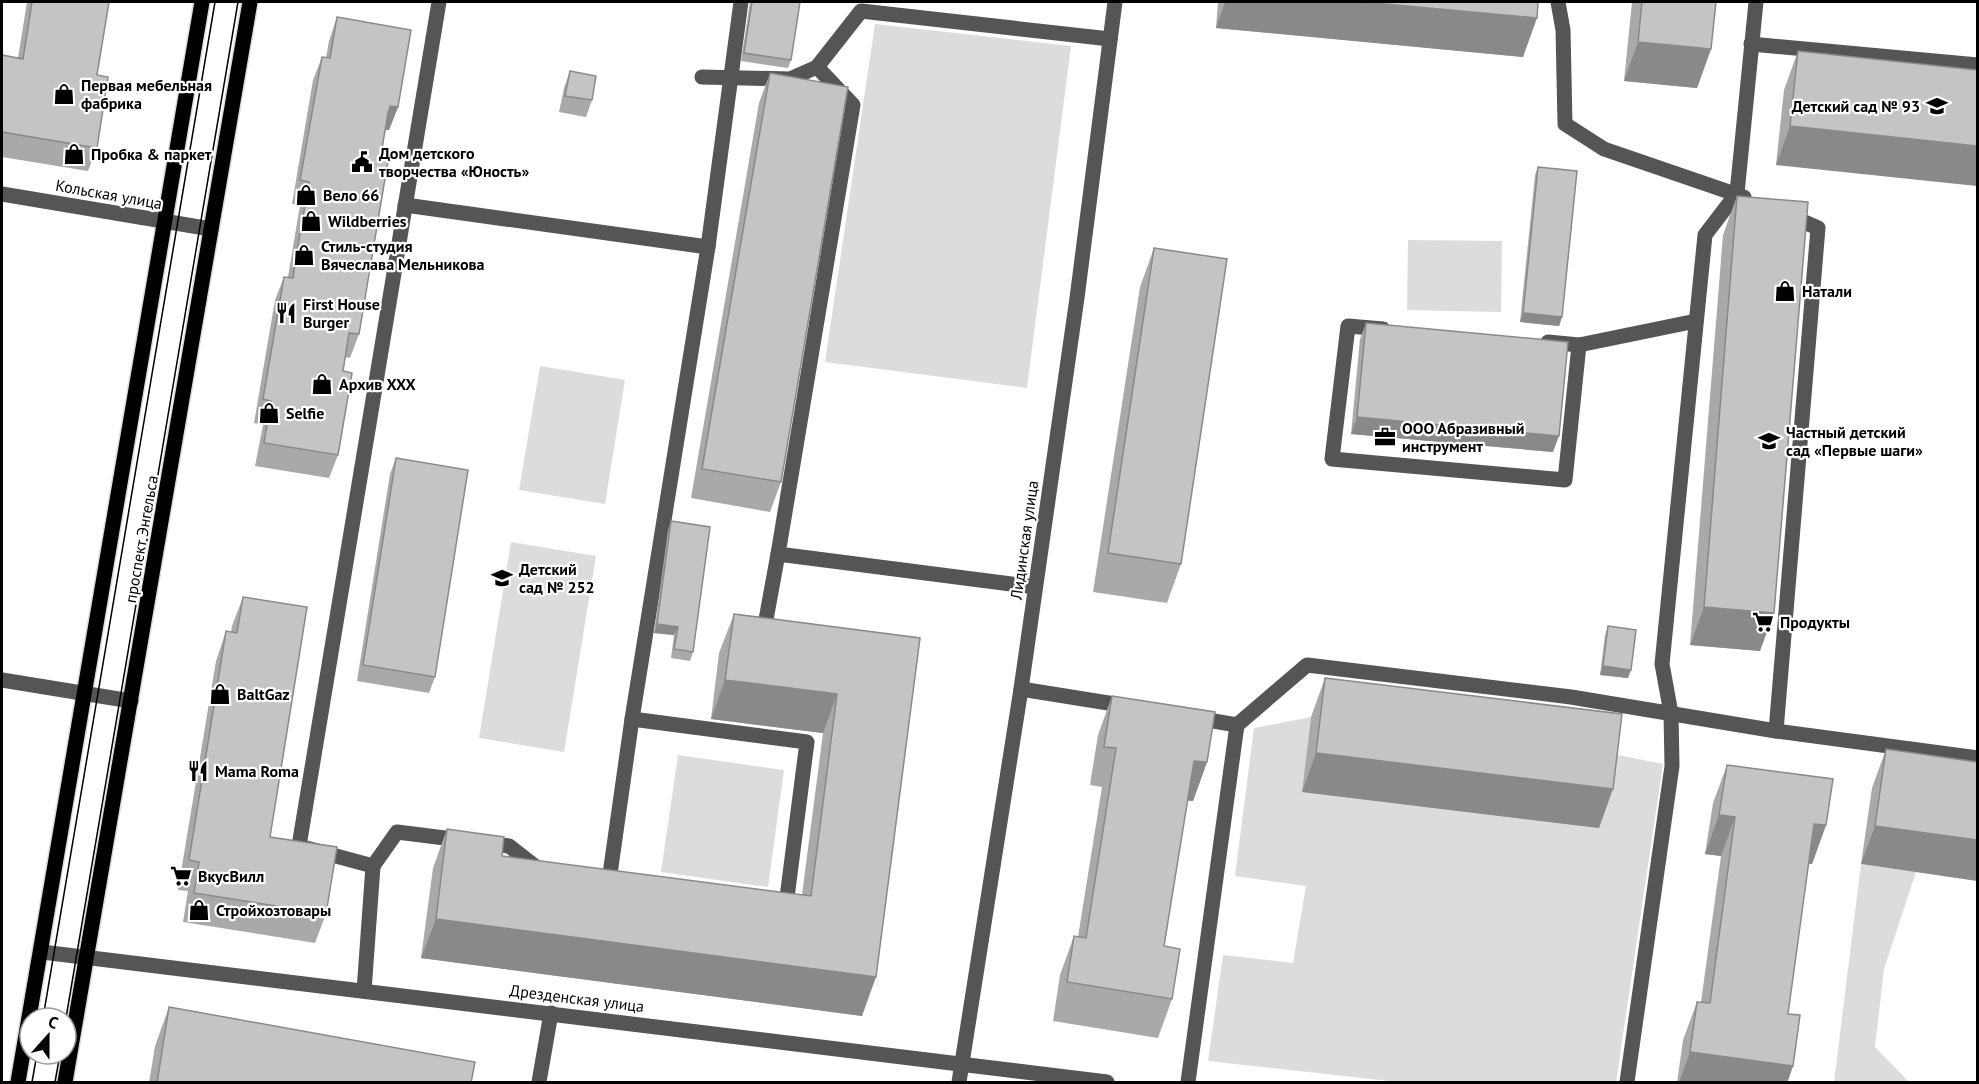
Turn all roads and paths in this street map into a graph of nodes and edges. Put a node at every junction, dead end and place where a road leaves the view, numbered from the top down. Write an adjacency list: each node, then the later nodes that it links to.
1 (202, 2): 19 (main road, проспект Энгельса)
2 (250, 2): 20 (main road, проспект Энгельса)
3 (439, 2): 17 (street)
4 (741, 2): 13 (street)
5 (1115, 2): 8 (street, Лидинская улица)
6 (1558, 2): 15 (street)
7 (1756, 2): 9 (street)
8 (1110, 39): 11 (street); 27 (street, Лидинская улица)
9 (1751, 44): 10 (street); 15 (street)
10 (1977, 65)
11 (817, 67): 13 (street); 26 (street)
12 (702, 77): 13 (street)
13 (729, 77): 21 (street)
14 (2, 194): 19 (street, Кольская улица)
15 (1737, 194): 16 (street); 22 (street)
16 (1757, 202)
17 (405, 205): 21 (street); 40 (street)
18 (1777, 211): 38 (street)
19 (165, 222): 20 (street, Кольская улица); 31 (main road, проспект Энгельса)
20 (211, 229): 32 (main road, проспект Энгельса)
21 (708, 247): 36 (street)
22 (1696, 321): 25 (street); 34 (street)
23 (1394, 330): 25 (street)
24 (1533, 341): 25 (street)
25 (1579, 345)
26 (778, 554): 27 (street); 28 (street)
27 (1035, 587): 30 (street, Лидинская улица)
28 (761, 647)
29 (2, 680): 31 (street)
30 (1021, 689): 33 (street); 48 (street, Лидинская улица)
31 (85, 694): 32 (street); 44 (main road, проспект Энгельса)
32 (131, 701): 45 (main road, проспект Энгельса)
33 (1146, 710)
34 (1671, 713): 37 (street); 38 (street); 55 (street)
35 (1180, 715): 37 (street)
36 (632, 719): 42 (street); 43 (street)
37 (1237, 724): 54 (street)
38 (1776, 731): 39 (street)
39 (1977, 758)
40 (373, 866): 41 (street); 46 (street)
41 (552, 880)
42 (608, 890)
43 (774, 912)
44 (42, 952): 45 (street, Дрезденская улица); 49 (main road, проспект Энгельса)
45 (87, 958): 46 (street, Дрезденская улица); 50 (main road, проспект Энгельса)
46 (364, 991): 47 (street, Дрезденская улица)
47 (551, 1013): 48 (street, Дрезденская улица); 51 (street)
48 (962, 1065): 52 (street, Лидинская улица); 53 (street, Дрезденская улица)
49 (18, 1083)
50 (65, 1083)
51 (539, 1083)
52 (959, 1083)
53 (1107, 1083)
54 (1188, 1083)
55 (1627, 1083)

